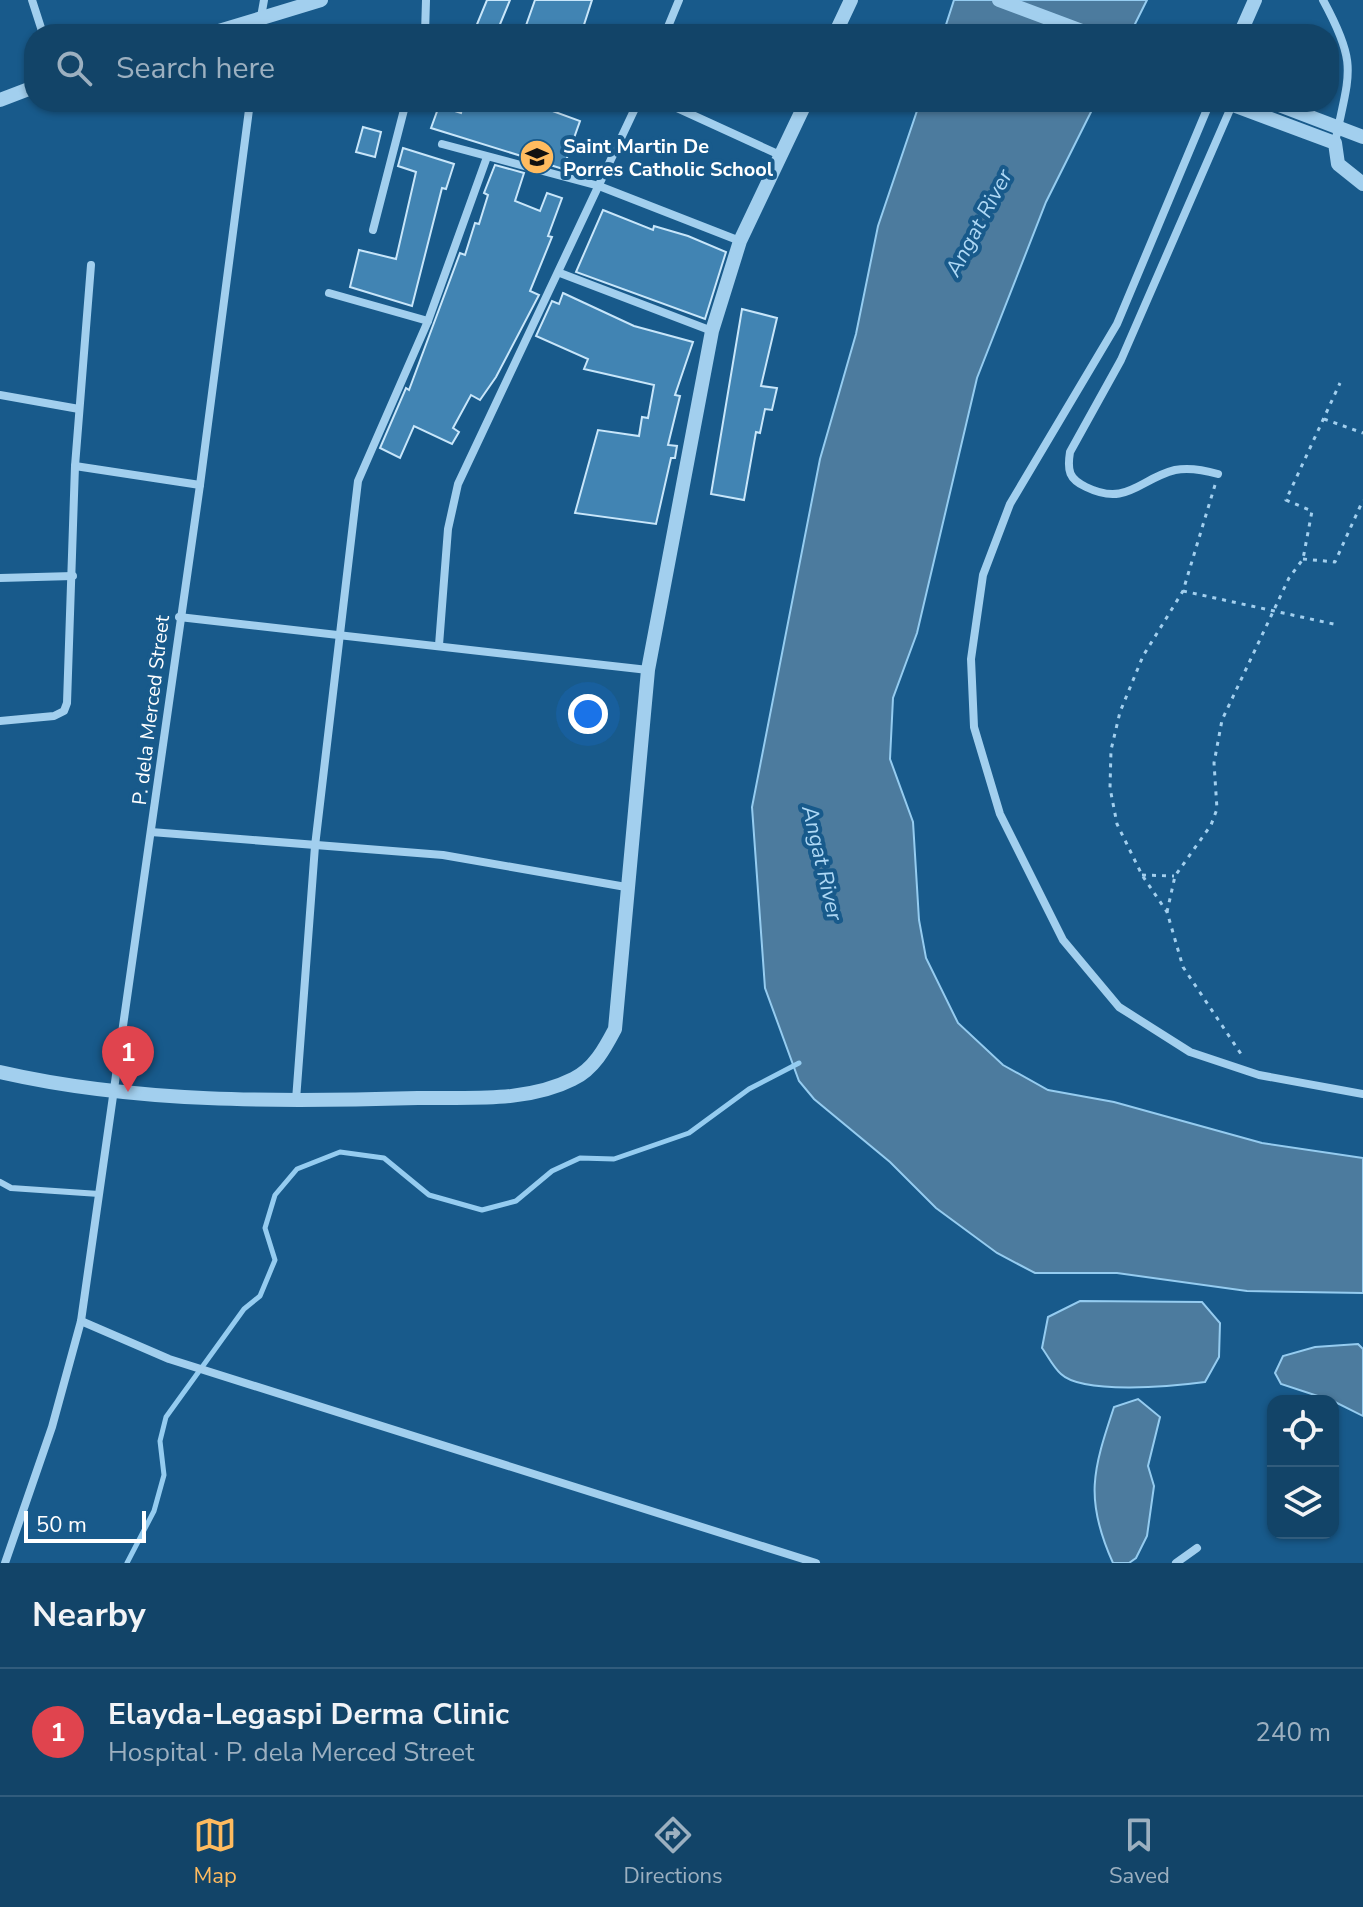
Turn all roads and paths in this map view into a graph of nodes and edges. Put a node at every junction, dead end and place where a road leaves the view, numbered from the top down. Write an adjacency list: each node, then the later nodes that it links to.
1 (32, 0): 10 (street)
2 (264, 0): 11 (street)
3 (321, 0): 12 (street)
4 (426, 0): 13 (street)
5 (679, 0): 14 (street)
6 (851, 0): 15 (street)
7 (999, 0): 16 (street)
8 (1255, 0): 17 (street)
9 (1323, 0): 18 (street)
10 (40, 24)
11 (260, 24)
12 (266, 24)
13 (425, 24)
14 (669, 24)
15 (840, 24)
16 (1063, 24)
17 (1244, 24)
18 (1336, 24)
19 (1339, 31): 32 (street)
20 (24, 91): 21 (street)
21 (0, 100)
22 (249, 112): 52 (street, P. dela Merced Street)
23 (403, 112): 38 (street)
24 (633, 112): 37 (street)
25 (686, 112): 34 (street)
26 (802, 112): 34 (street)
27 (1206, 112): 72 (street)
28 (1224, 112): 51 (street)
29 (1252, 112): 32 (street)
30 (1297, 112): 31 (street, bridge)
31 (1363, 137)
32 (1335, 143): 36 (street)
33 (442, 144): 35 (street)
34 (782, 156): 39 (street)
35 (487, 157): 37 (street); 43 (street)
36 (1363, 184)
37 (599, 186): 39 (street); 41 (street)
38 (373, 230)
39 (740, 241): 44 (street)
40 (91, 265): 47 (street)
41 (560, 273): 44 (street); 62 (street)
42 (329, 293): 43 (street)
43 (428, 321): 61 (street)
44 (712, 331): 63 (street)
45 (1340, 383): 48 (path)
46 (0, 395): 47 (street)
47 (79, 409): 50 (street)
48 (1324, 419): 49 (path); 54 (path)
49 (1363, 433)
50 (75, 466): 52 (street); 55 (street)
51 (1218, 474): 57 (path)
52 (200, 485): 59 (street, P. dela Merced Street)
53 (1363, 500): 54 (path)
54 (1303, 559): 58 (path)
55 (73, 576): 56 (street); 64 (street)
56 (0, 578)
57 (1183, 591): 58 (path); 67 (path)
58 (1273, 613): 60 (path); 68 (path)
59 (179, 617): 61 (street); 65 (street, P. dela Merced Street)
60 (1338, 625)
61 (339, 634): 62 (street); 66 (street)
62 (439, 645): 63 (street)
63 (648, 670): 69 (street)
64 (0, 721)
65 (151, 832): 66 (street); 73 (street, P. dela Merced Street)
66 (315, 846): 69 (street); 75 (street)
67 (1142, 875): 68 (path); 70 (path)
68 (1175, 876): 70 (path)
69 (626, 887): 75 (street)
70 (1167, 912): 72 (path)
71 (0, 1072): 73 (street)
72 (1259, 1075): 74 (street)
73 (115, 1089): 75 (street); 77 (street, P. dela Merced Street)
74 (1363, 1094)
75 (296, 1101)
76 (0, 1182): 77 (lane)
77 (99, 1194): 78 (street, P. dela Merced Street)
78 (81, 1321): 80 (street, P. dela Merced Street); 81 (street)
79 (1197, 1548): 82 (street)
80 (5, 1563)
81 (816, 1563)
82 (1176, 1563)

